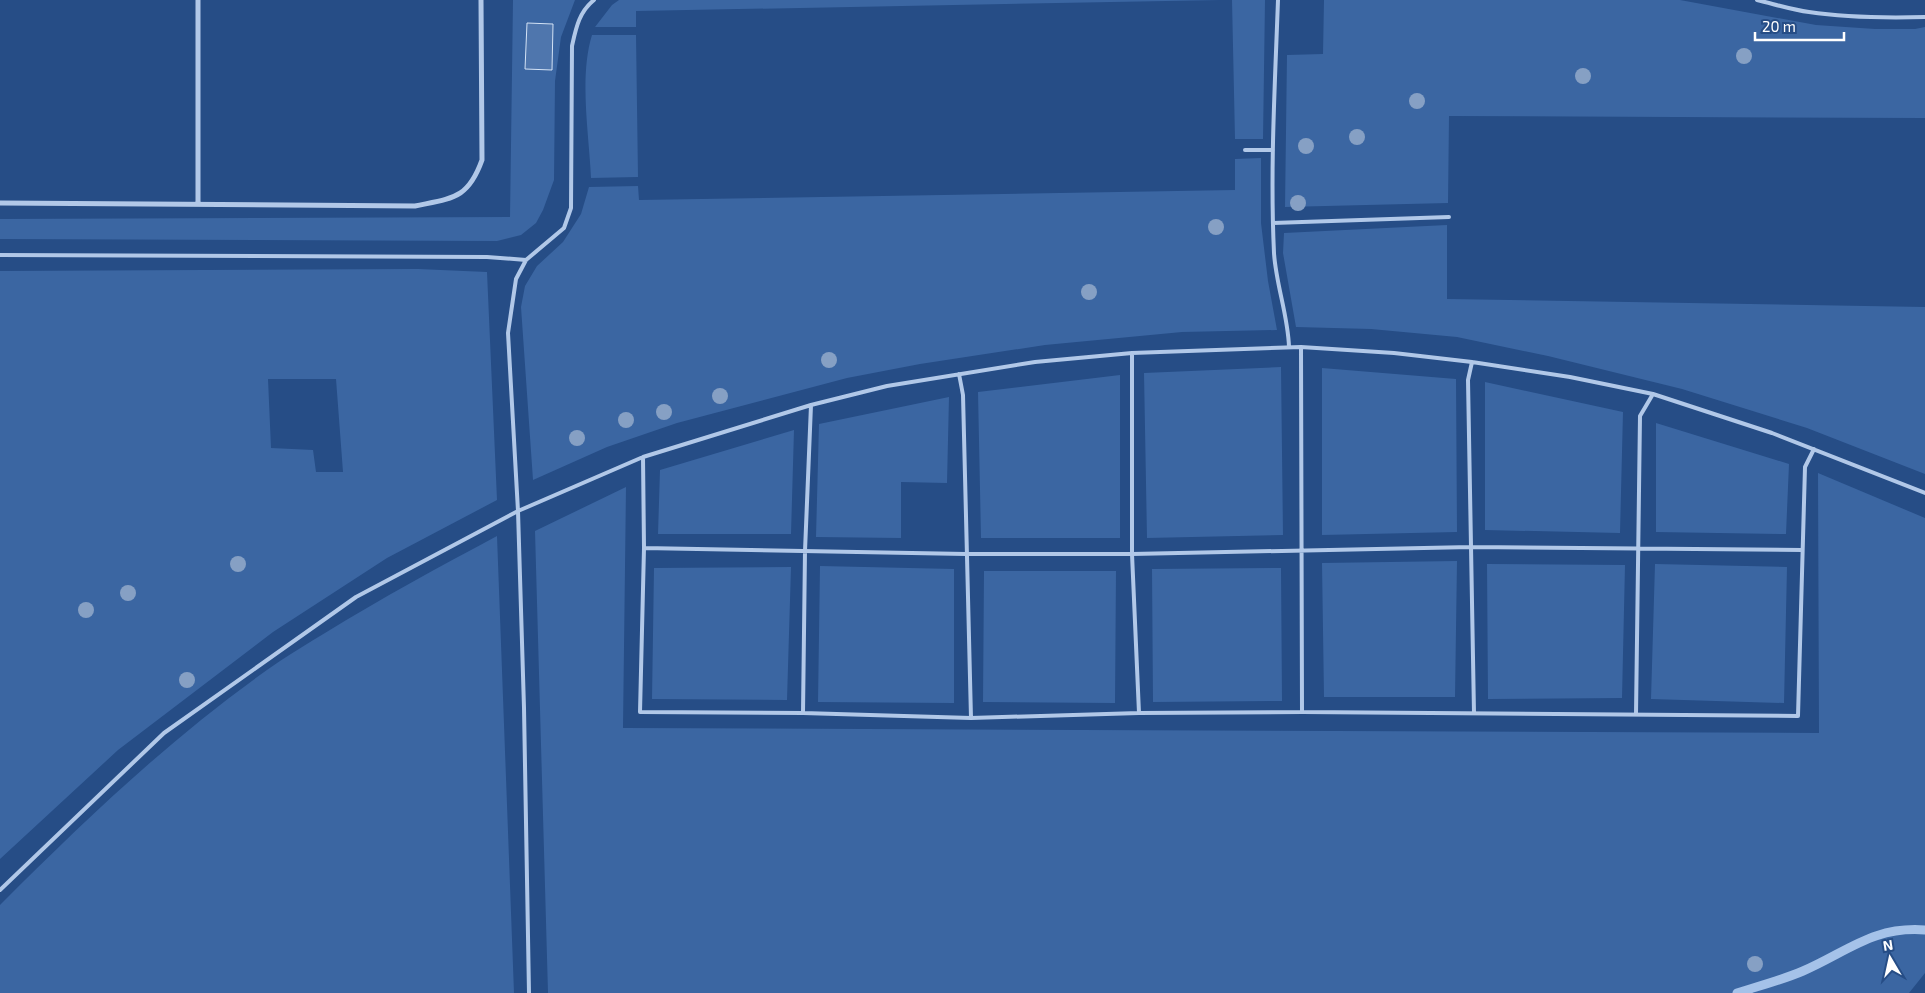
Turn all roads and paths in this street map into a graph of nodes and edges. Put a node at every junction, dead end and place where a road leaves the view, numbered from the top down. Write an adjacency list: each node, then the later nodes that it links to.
1 (198, 0): 10 (street)
2 (481, 0): 10 (street)
3 (594, 0): 14 (lane)
4 (1278, 0): 8 (lane)
5 (1757, 0): 6 (lane)
6 (1925, 17)
7 (1245, 150): 8 (lane)
8 (1272, 150): 12 (lane)
9 (0, 203): 10 (street)
10 (198, 204)
11 (1449, 217): 12 (lane)
12 (1273, 223): 15 (lane)
13 (0, 255): 14 (lane)
14 (526, 260): 25 (lane)
15 (1289, 347): 16 (lane); 17 (lane)
16 (1302, 347): 18 (lane); 31 (lane)
17 (1132, 353): 19 (lane); 33 (lane)
18 (1472, 362): 20 (lane); 26 (lane)
19 (959, 374): 21 (lane); 32 (lane)
20 (1653, 394): 22 (lane); 28 (lane)
21 (811, 405): 23 (lane); 30 (lane)
22 (1814, 449): 24 (lane); 29 (lane)
23 (643, 457): 25 (lane); 27 (lane)
24 (1925, 493)
25 (518, 511): 40 (lane); 41 (lane)
26 (1471, 547): 28 (lane); 31 (lane); 37 (lane)
27 (644, 548): 30 (lane); 35 (lane)
28 (1638, 549): 29 (lane); 38 (lane)
29 (1802, 550): 38 (lane)
30 (805, 551): 32 (lane); 35 (lane)
31 (1302, 551): 33 (lane); 34 (lane)
32 (966, 554): 33 (lane); 39 (lane)
33 (1132, 554): 36 (lane)
34 (1302, 712): 36 (lane); 37 (lane)
35 (803, 713): 39 (lane)
36 (1139, 713): 39 (lane)
37 (1474, 713): 38 (lane)
38 (1636, 714)
39 (971, 718)
40 (0, 890)
41 (528, 993)

